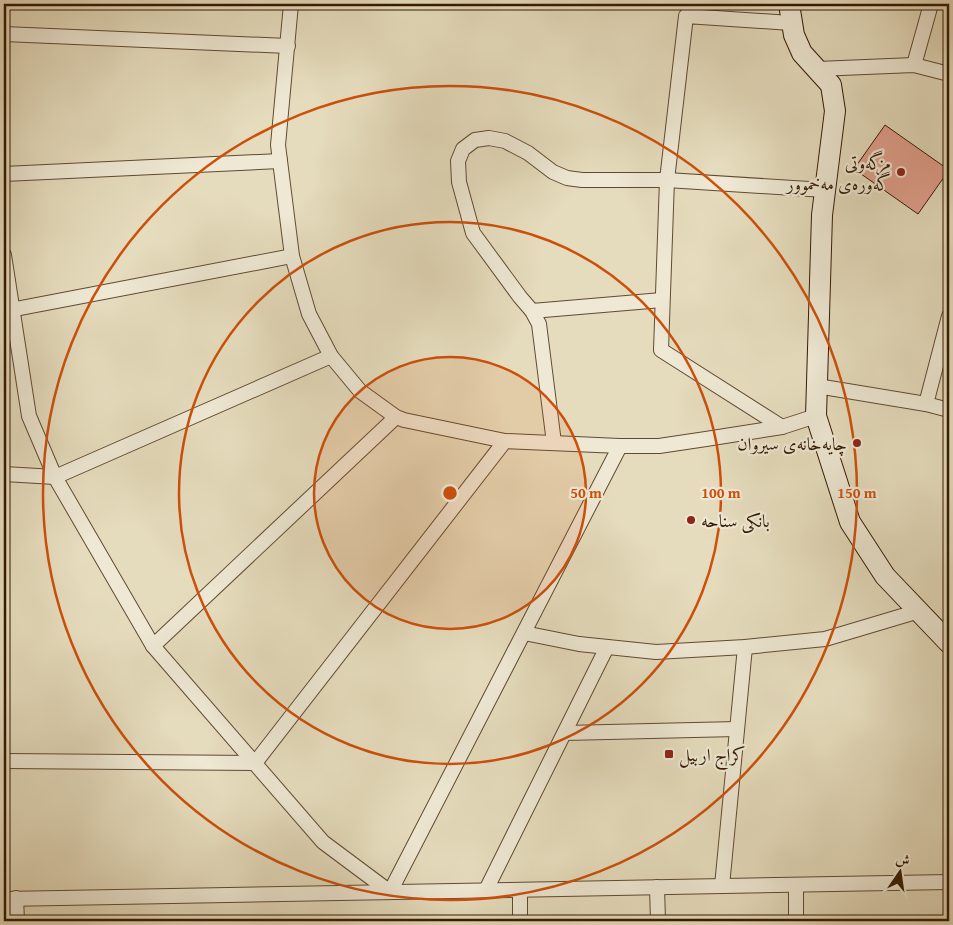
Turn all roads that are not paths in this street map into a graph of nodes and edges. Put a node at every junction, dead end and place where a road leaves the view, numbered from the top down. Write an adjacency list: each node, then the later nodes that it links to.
1 (291, 4): 5 (street)
2 (931, 4): 6 (street)
3 (790, 13): 7 (street); 11 (street)
4 (4, 34): 5 (street)
5 (288, 46): 9 (street)
6 (914, 65): 7 (street); 8 (street)
7 (817, 69): 12 (street)
8 (949, 74)
9 (280, 161): 10 (street); 14 (street)
10 (4, 174)
11 (667, 180): 12 (street); 15 (street); 17 (street)
12 (825, 190): 20 (street)
13 (4, 255): 16 (street)
14 (292, 256): 16 (street); 19 (street)
15 (662, 300): 17 (street); 25 (street)
16 (8, 311): 30 (street)
17 (532, 311): 27 (street)
18 (949, 316): 21 (street)
19 (331, 356): 24 (street); 30 (street)
20 (817, 386): 21 (street); 23 (street)
21 (926, 404): 22 (street)
22 (949, 410)
23 (816, 416): 25 (street); 31 (street)
24 (396, 417): 26 (street); 34 (street)
25 (782, 427): 28 (street)
26 (505, 442): 27 (street); 40 (street)
27 (554, 443): 28 (street)
28 (620, 446): 32 (street)
29 (4, 474): 30 (street)
30 (55, 478): 34 (street)
31 (919, 611): 33 (street); 36 (street)
32 (524, 633): 35 (street); 47 (street)
33 (949, 643)
34 (153, 646): 40 (street)
35 (607, 647): 36 (street); 38 (street)
36 (744, 647): 37 (street)
37 (737, 729): 38 (street); 43 (street)
38 (565, 732): 45 (street)
39 (4, 761): 40 (street)
40 (255, 763): 47 (street)
41 (949, 882): 42 (street)
42 (796, 885): 43 (street); 52 (street)
43 (722, 886): 44 (street)
44 (657, 887): 46 (street); 51 (street)
45 (486, 890): 46 (street); 47 (street)
46 (520, 890): 50 (street)
47 (390, 892): 48 (street)
48 (10, 899): 49 (street)
49 (17, 921)
50 (520, 921)
51 (658, 921)
52 (796, 921)

